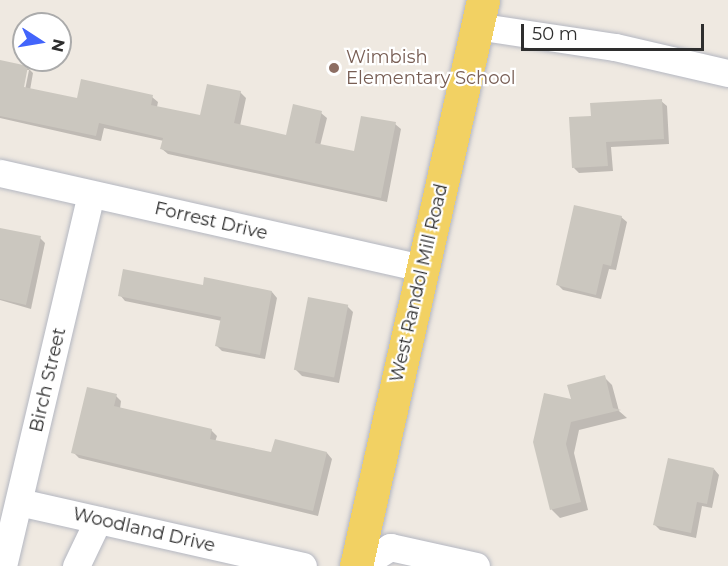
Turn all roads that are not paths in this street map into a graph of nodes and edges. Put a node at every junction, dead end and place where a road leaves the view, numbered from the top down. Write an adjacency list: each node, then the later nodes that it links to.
1 (480, 13): 2 (street); 5 (main road, West Randol Mill Road)
2 (728, 73)
3 (0, 173): 4 (street, Forrest Drive)
4 (92, 194): 5 (street, Forrest Drive); 6 (street, Birch Street)
5 (422, 268): 11 (main road, West Randol Mill Road)
6 (19, 502): 7 (street, Woodland Drive); 8 (street, Birch Street)
7 (98, 520): 9 (street); 10 (street, Woodland Drive)
8 (3, 566)
9 (76, 566)
10 (303, 566)
11 (358, 566): 12 (street)
12 (476, 566)

